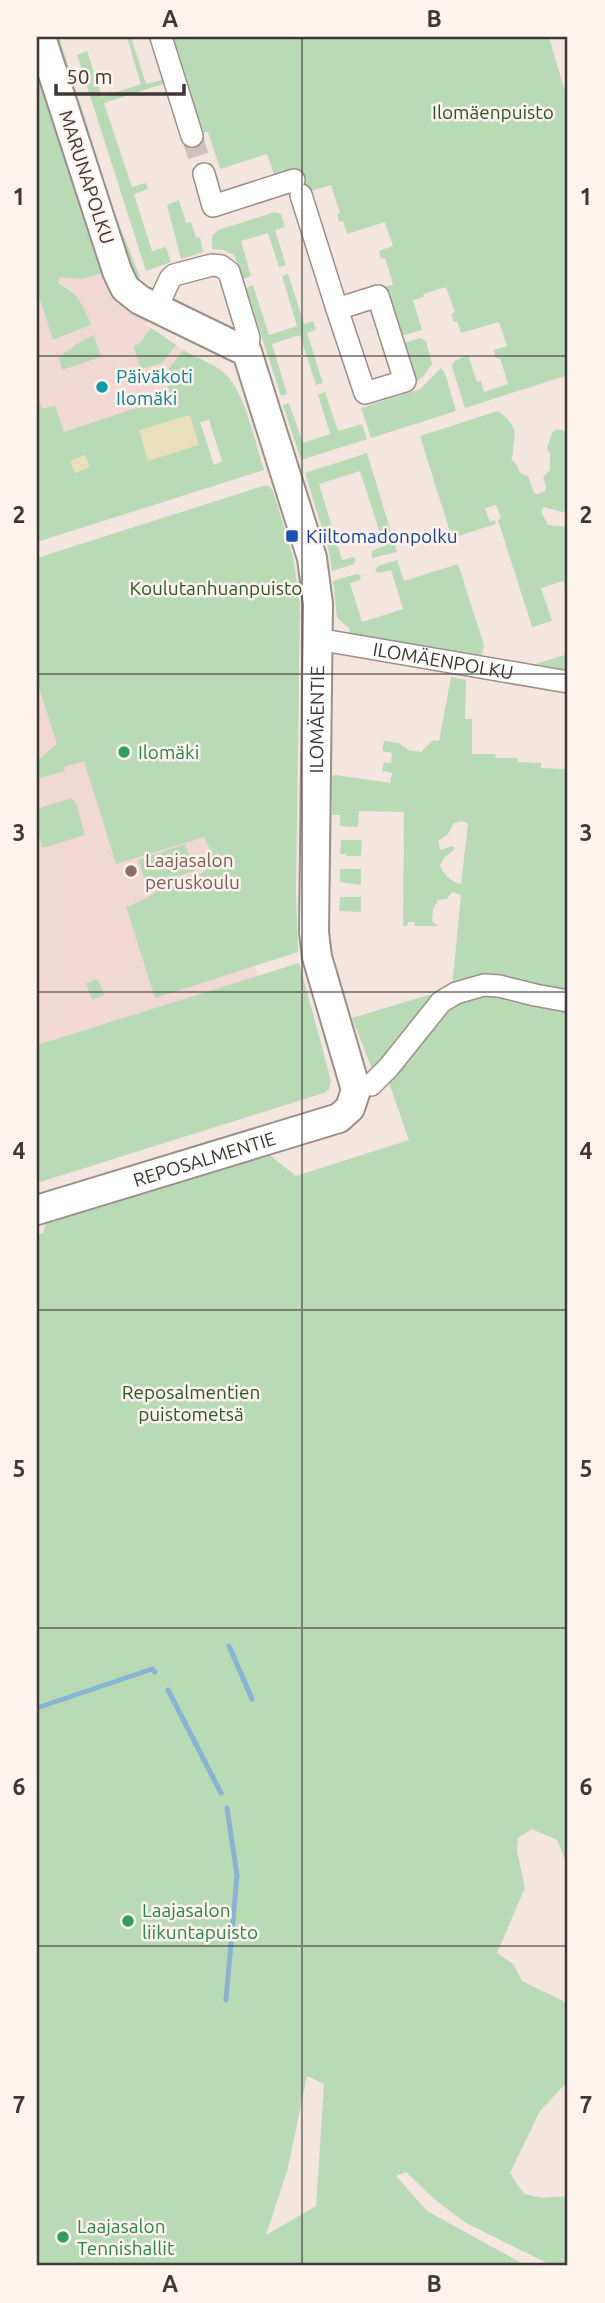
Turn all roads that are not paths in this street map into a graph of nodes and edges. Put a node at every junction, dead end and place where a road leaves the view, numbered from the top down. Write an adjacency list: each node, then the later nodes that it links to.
1 (41, 37): 5 (street, MARUNAPOLKU)
2 (161, 37): 3 (street)
3 (192, 136)
4 (204, 174): 6 (street)
5 (157, 307): 7 (street); 7 (street, ILOMÄENTIE)
6 (337, 309): 6 (street)
7 (247, 352): 8 (street, ILOMÄENTIE)
8 (317, 639): 9 (street, ILOMÄENPOLKU); 11 (street, ILOMÄENTIE)
9 (568, 682)
10 (568, 1000): 11 (street, REPOSALMENTIE)
11 (364, 1088): 12 (street, REPOSALMENTIE)
12 (37, 1210)

